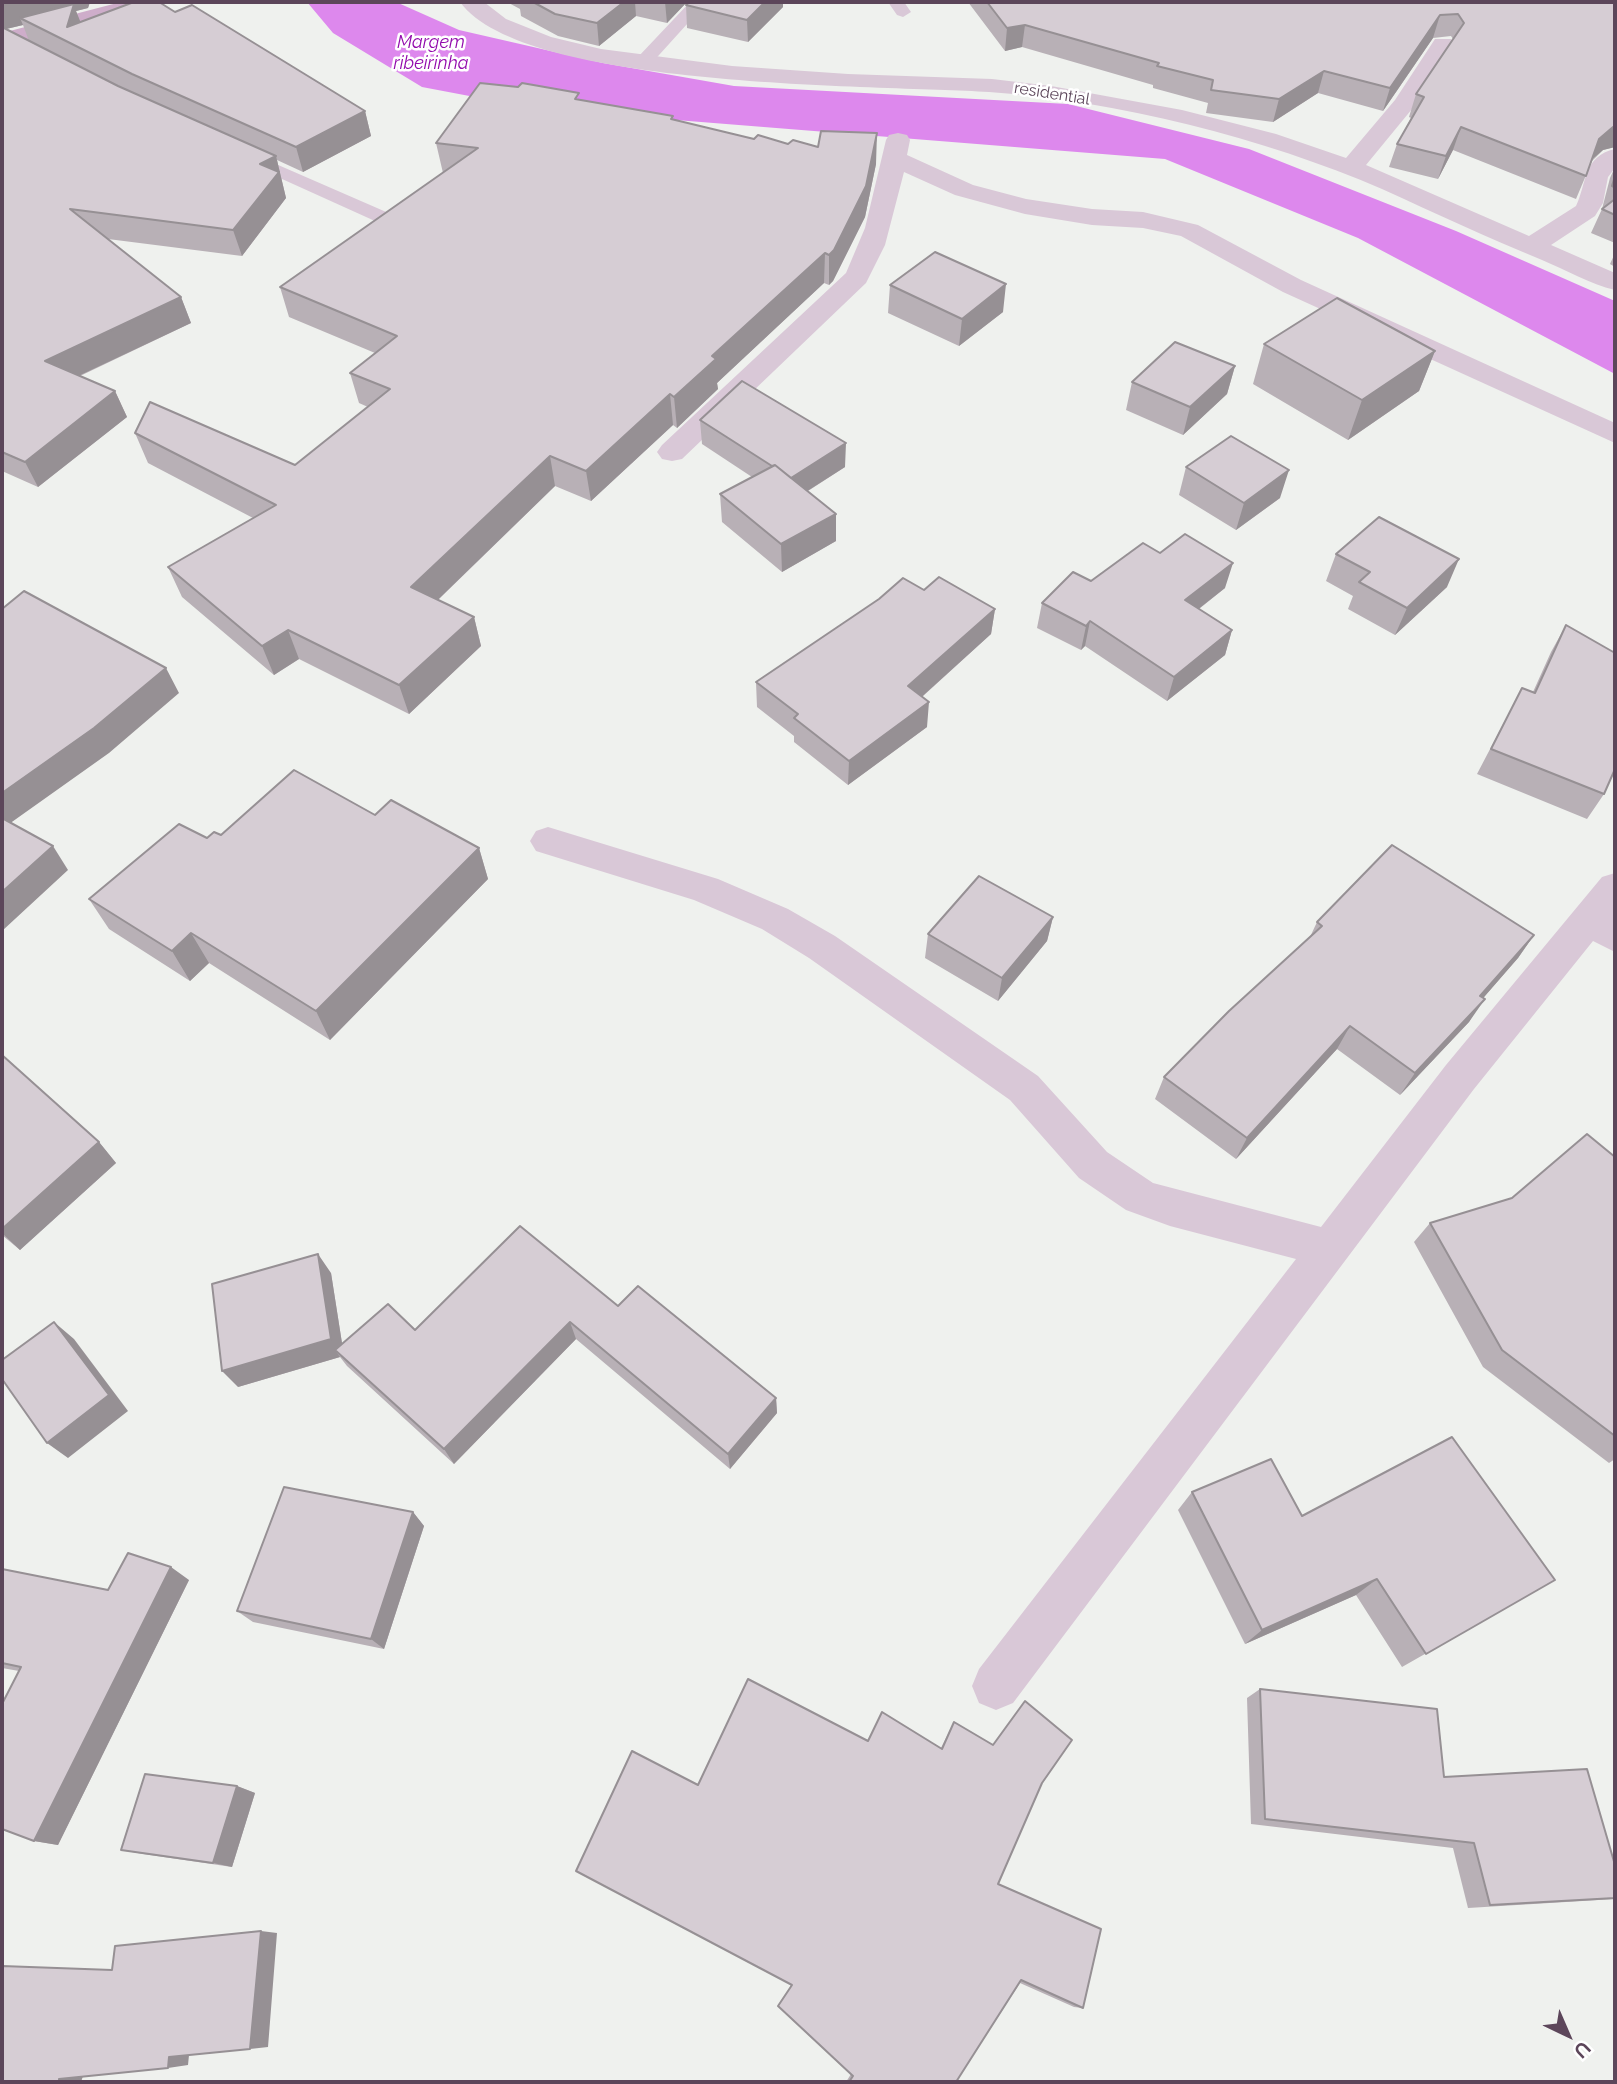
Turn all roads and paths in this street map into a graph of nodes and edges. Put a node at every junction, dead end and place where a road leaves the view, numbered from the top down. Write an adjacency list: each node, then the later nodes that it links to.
1 (145, 2): 4 (main road)
2 (471, 2): 7 (street, residential)
3 (699, 2): 7 (lane)
4 (3, 39): 6 (lane)
5 (1443, 44): 10 (street)
6 (28, 51)
7 (645, 61): 10 (street, residential)
8 (230, 149): 11 (lane)
9 (1615, 156): 12 (street)
10 (1351, 168): 12 (street, residential)
11 (393, 222)
12 (1532, 246): 13 (street, residential)
13 (1615, 282)
14 (1615, 435): 15 (street)
15 (672, 452)
16 (548, 841): 19 (street)
17 (1615, 887): 18 (street)
18 (1602, 928): 19 (street)
19 (1330, 1248): 20 (street)
20 (996, 1686)

